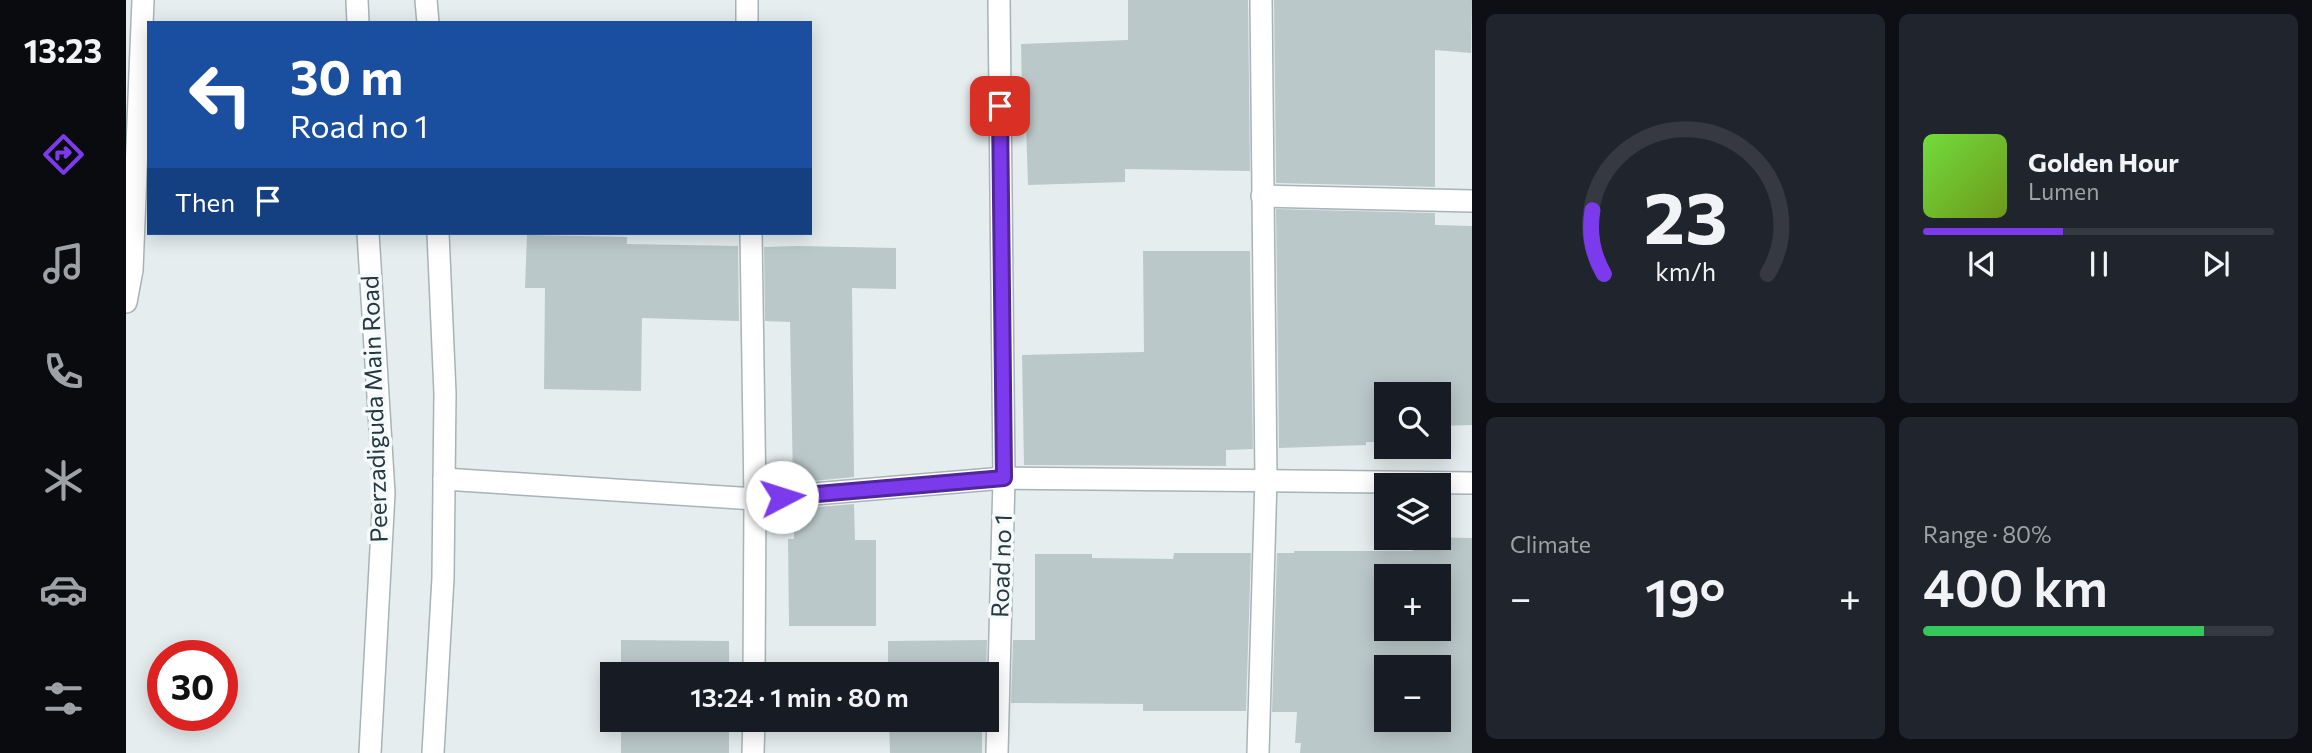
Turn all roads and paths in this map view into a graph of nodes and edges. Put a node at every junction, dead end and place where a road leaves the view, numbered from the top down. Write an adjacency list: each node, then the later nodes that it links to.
1 (142, 0): 15 (street)
2 (357, 0): 7 (street)
3 (426, 0): 8 (street)
4 (747, 0): 9 (street)
5 (999, 0): 16 (street, Road no 1)
6 (1261, 0): 10 (street)
7 (358, 21)
8 (428, 21)
9 (747, 21)
10 (1262, 196): 11 (street); 18 (street)
11 (1472, 201)
12 (368, 235): 23 (street, Peerzadiguda Main Road)
13 (438, 235): 17 (street)
14 (751, 235): 20 (street)
15 (126, 302)
16 (1004, 478): 18 (street); 20 (street); 26 (street, Road no 1)
17 (444, 479): 20 (street); 24 (street)
18 (1266, 479): 19 (street); 27 (street)
19 (1472, 483)
20 (755, 499): 21 (street)
21 (754, 662)
22 (754, 732): 25 (street)
23 (370, 753)
24 (433, 753)
25 (753, 753)
26 (997, 753)
27 (1258, 753)

